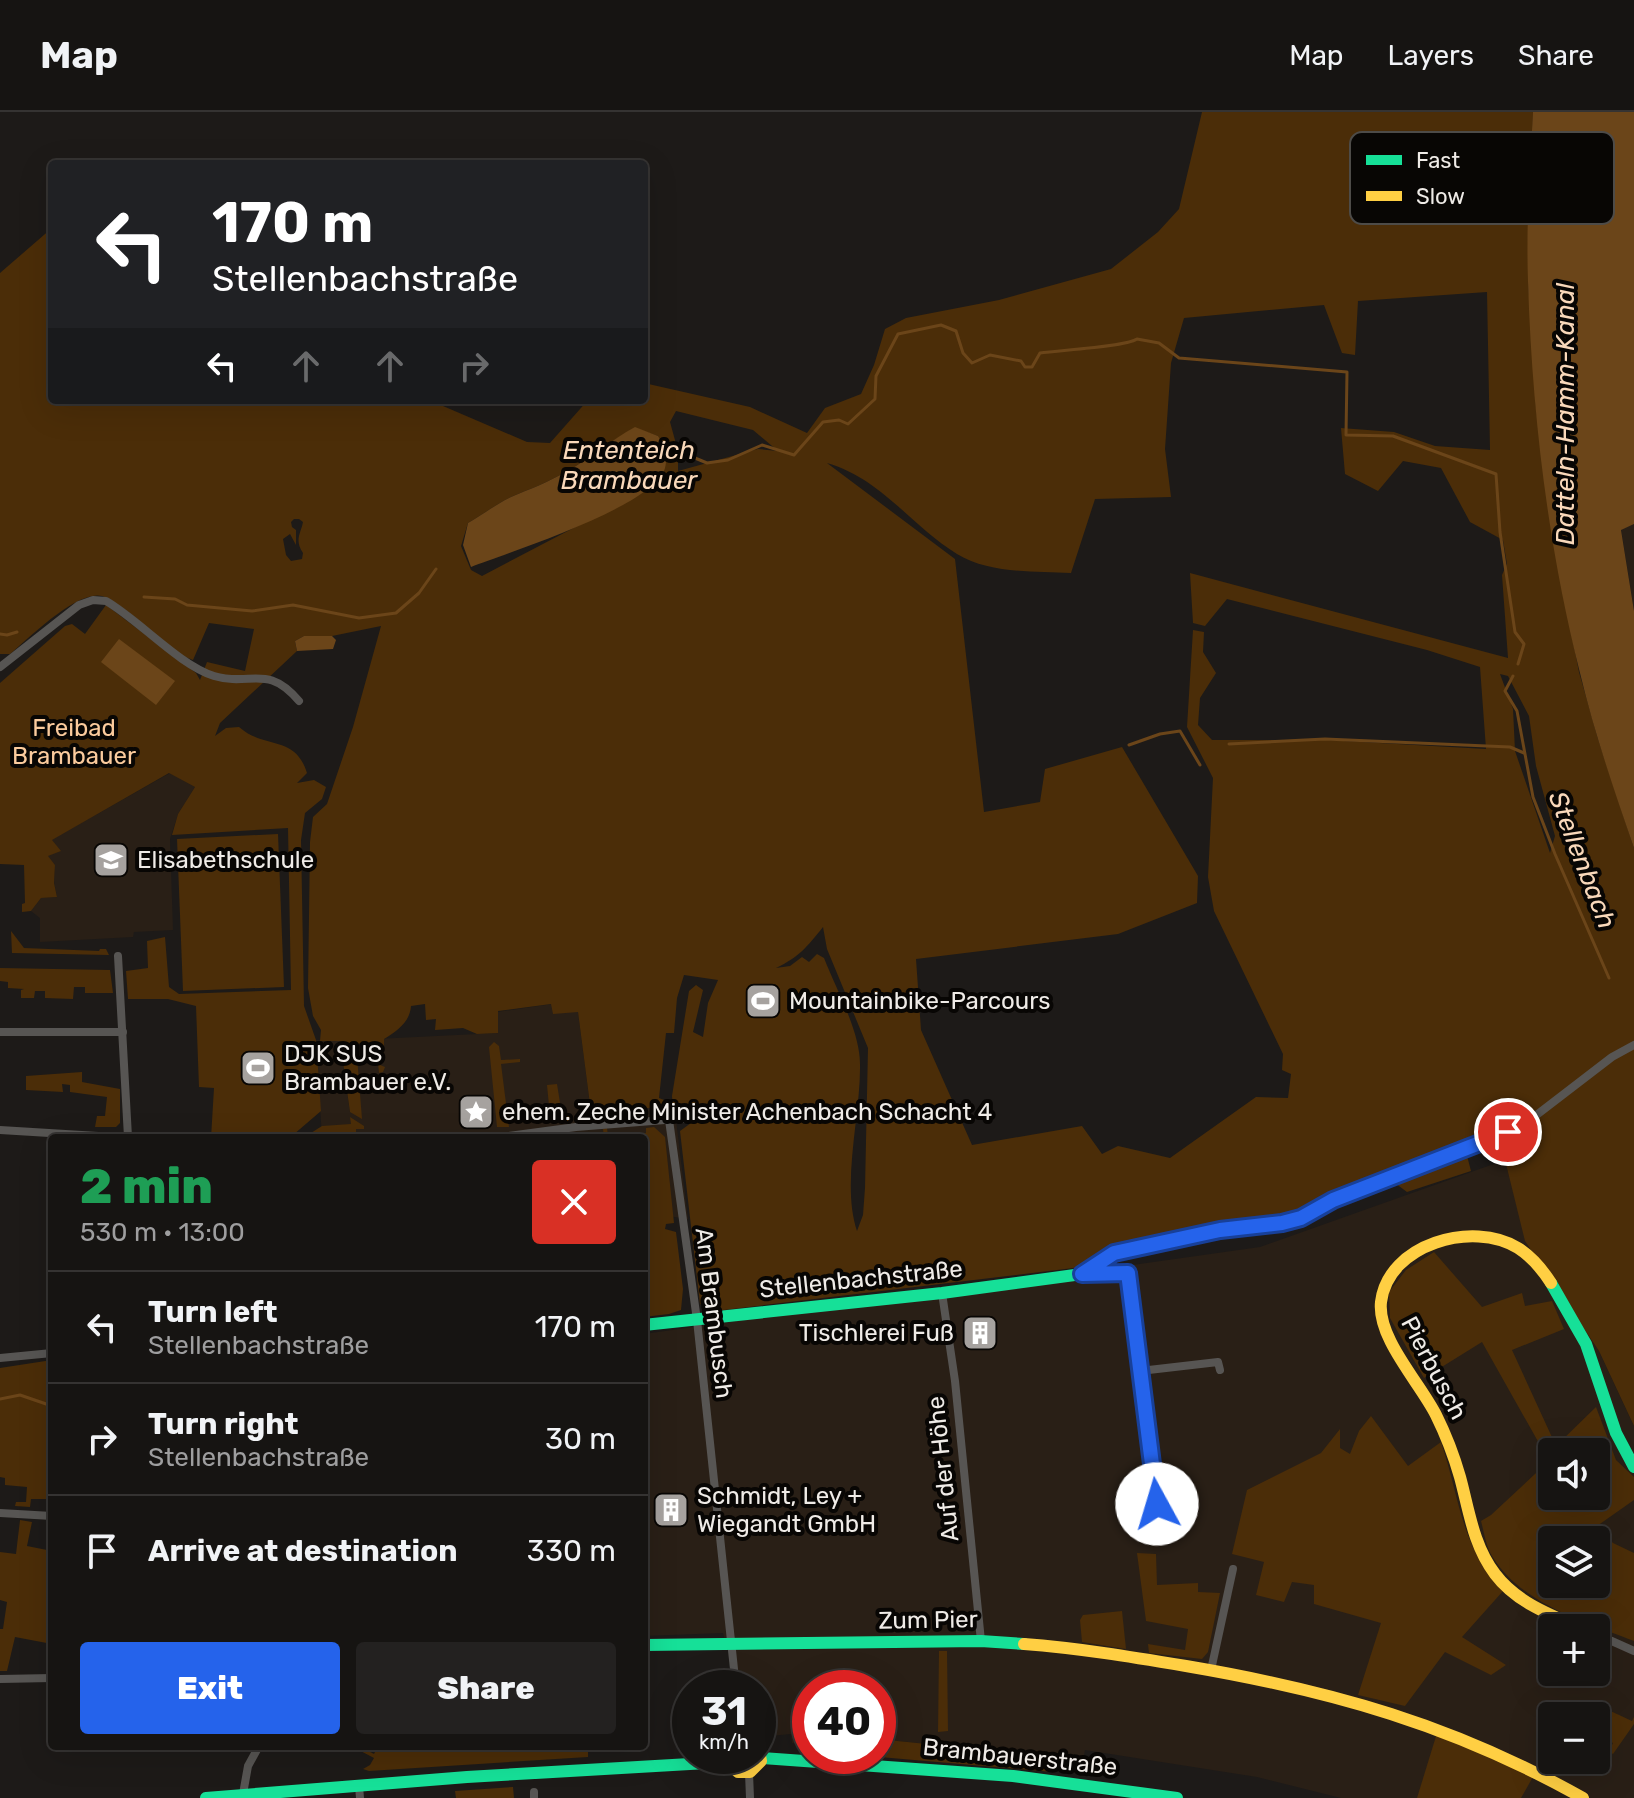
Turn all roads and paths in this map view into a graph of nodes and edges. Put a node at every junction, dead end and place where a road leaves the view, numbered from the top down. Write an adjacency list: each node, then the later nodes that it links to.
1 (0, 667): 2 (street)
2 (299, 701)
3 (118, 956): 5 (street)
4 (0, 1032): 5 (street)
5 (123, 1032): 11 (street)
6 (1634, 1045): 13 (street, Stellenbachstraße)
7 (690, 1118): 8 (street)
8 (669, 1120): 12 (street); 15 (street, Am Brambusch)
9 (0, 1130): 10 (street)
10 (65, 1134)
11 (130, 1134)
12 (524, 1134)
13 (1082, 1274): 14 (street, Stellenbachstraße); 20 (street, Stellenbachstraße)
14 (942, 1293): 15 (street, Stellenbachstraße); 28 (street, Auf der Höhe)
15 (697, 1320): 16 (street, Stellenbachstraße); 29 (street, Am Brambusch)
16 (648, 1325)
17 (48, 1353): 18 (street)
18 (0, 1358)
19 (1220, 1370): 20 (street)
20 (1140, 1371): 22 (street, Stellenbachstraße)
21 (1634, 1467): 26 (street, Pierbusch)
22 (1153, 1471)
23 (0, 1513): 24 (street)
24 (48, 1516)
25 (1233, 1569): 33 (street)
26 (1547, 1614)
27 (1610, 1640): 31 (street)
28 (981, 1641): 29 (street, Zum Pier); 33 (street, Zum Pier)
29 (730, 1644): 30 (street, Zum Pier); 32 (street, Am Brambusch)
30 (648, 1645)
31 (1634, 1651)
32 (734, 1670)
33 (1211, 1670): 45 (street, Zum Pier)
34 (48, 1678): 35 (street)
35 (0, 1679)
36 (257, 1750): 41 (street)
37 (776, 1759): 44 (street, Brambauerstraße)
38 (672, 1766): 40 (street)
39 (749, 1774): 43 (street)
40 (360, 1792): 41 (street)
41 (243, 1794): 42 (street)
42 (206, 1798)
43 (750, 1798)
44 (1177, 1798)
45 (1583, 1798)

